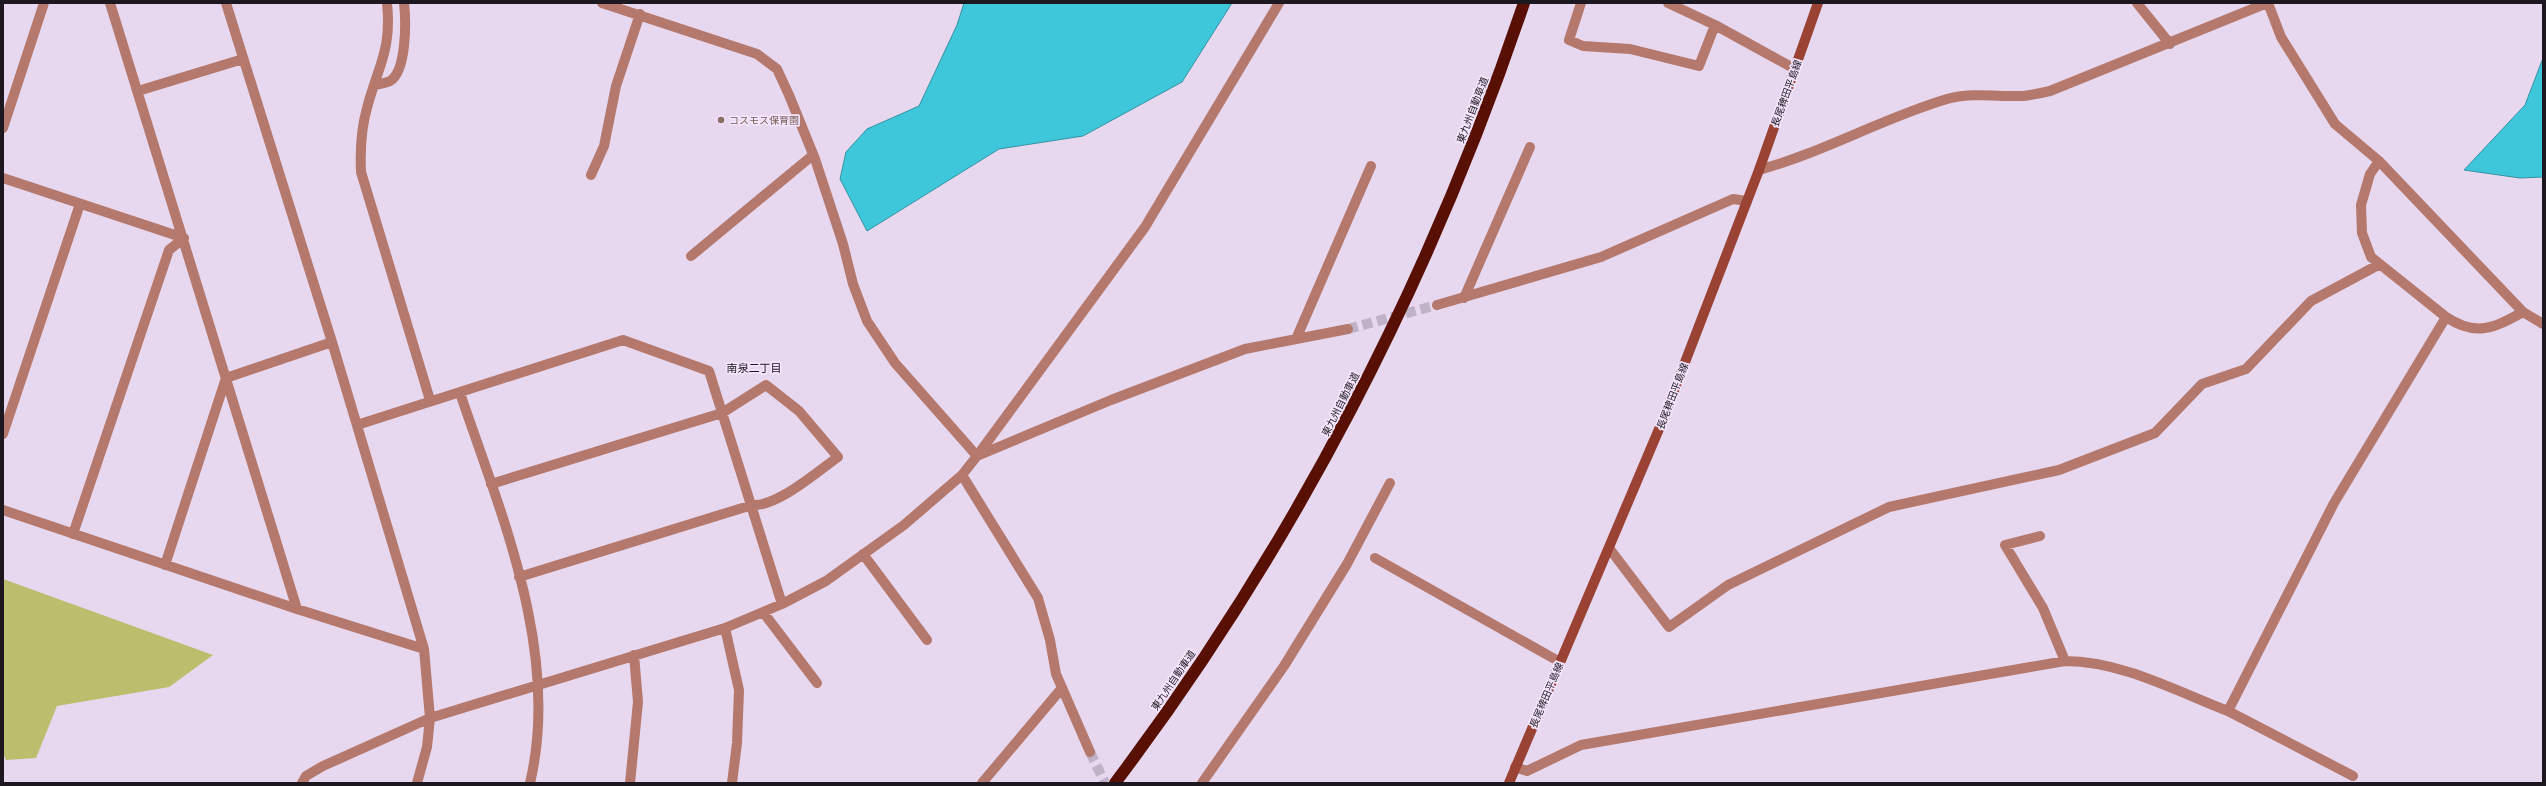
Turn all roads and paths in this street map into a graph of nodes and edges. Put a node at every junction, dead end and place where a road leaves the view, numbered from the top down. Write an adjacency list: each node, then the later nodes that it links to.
1 (44, 3): 21 (street)
2 (110, 3): 20 (street)
3 (226, 3): 17 (street)
4 (386, 3): 19 (street)
5 (404, 3): 19 (street)
6 (602, 3): 14 (street)
7 (1279, 3): 48 (street)
8 (1524, 3): 84 (highway, 東九州自動車道)
9 (1581, 3): 15 (street)
10 (1668, 3): 15 (street)
11 (1818, 3): 18 (main road, 長尾稗田平島線)
12 (2137, 3): 16 (street)
13 (2267, 3): 16 (street); 24 (street)
14 (634, 9): 23 (street); 27 (street)
15 (1715, 25): 18 (street)
16 (2170, 44): 26 (street)
17 (243, 59): 20 (street); 41 (street)
18 (1795, 69): 26 (main road, 長尾稗田平島線)
19 (375, 85): 44 (street)
20 (138, 91): 31 (street)
21 (3, 128)
22 (1530, 147): 34 (street)
23 (813, 155): 32 (street); 48 (street)
24 (2379, 161): 33 (street); 36 (street)
25 (1371, 166): 40 (street)
26 (1759, 170): 29 (main road, 長尾稗田平島線)
27 (591, 176)
28 (3, 178): 30 (street)
29 (1747, 201): 34 (street); 56 (main road, 長尾稗田平島線)
30 (80, 204): 31 (street); 47 (street)
31 (184, 238): 42 (street); 54 (street)
32 (691, 256)
33 (2380, 264): 37 (street); 56 (street)
34 (1464, 298): 35 (street)
35 (1437, 305)
36 (2523, 312): 37 (street); 38 (street)
37 (2446, 317): 73 (street)
38 (2543, 324)
39 (1348, 329): 40 (street)
40 (1296, 339): 48 (street)
41 (332, 342): 42 (street); 46 (street)
42 (226, 378): 59 (street); 62 (street)
43 (460, 393): 44 (street); 45 (street); 51 (street)
44 (430, 400): 46 (street)
45 (722, 413): 51 (street); 52 (street); 52 (street)
46 (358, 425): 66 (street)
47 (3, 434)
48 (977, 456): 49 (street)
49 (962, 475): 57 (street); 72 (street)
50 (1390, 483): 85 (street)
51 (491, 484): 60 (street)
52 (752, 505): 60 (street); 61 (street)
53 (3, 510): 54 (street)
54 (73, 534): 59 (street)
55 (2040, 536): 68 (street)
56 (1608, 548): 69 (main road, 長尾稗田平島線)
57 (864, 554): 61 (street); 65 (street)
58 (1375, 558): 69 (street)
59 (165, 565): 62 (street)
60 (519, 577): 71 (street)
61 (782, 604): 63 (street)
62 (297, 609): 66 (street)
63 (763, 612): 64 (street); 70 (street)
64 (725, 628): 67 (street); 82 (street)
65 (927, 640)
66 (424, 649): 74 (street)
67 (634, 655): 71 (street); 81 (street)
68 (2065, 661): 73 (street); 76 (street)
69 (1560, 662): 76 (main road, 長尾稗田平島線)
70 (817, 683)
71 (539, 684): 74 (street); 80 (street)
72 (1062, 688): 75 (street); 83 (street)
73 (2228, 711): 77 (street)
74 (430, 718): 78 (street); 79 (street)
75 (1090, 752)
76 (1515, 766): 86 (main road, 長尾稗田平島線)
77 (2353, 776)
78 (302, 783)
79 (417, 783)
80 (530, 783)
81 (630, 783)
82 (732, 783)
83 (982, 783)
84 (1114, 783)
85 (1202, 783)
86 (1509, 783)

